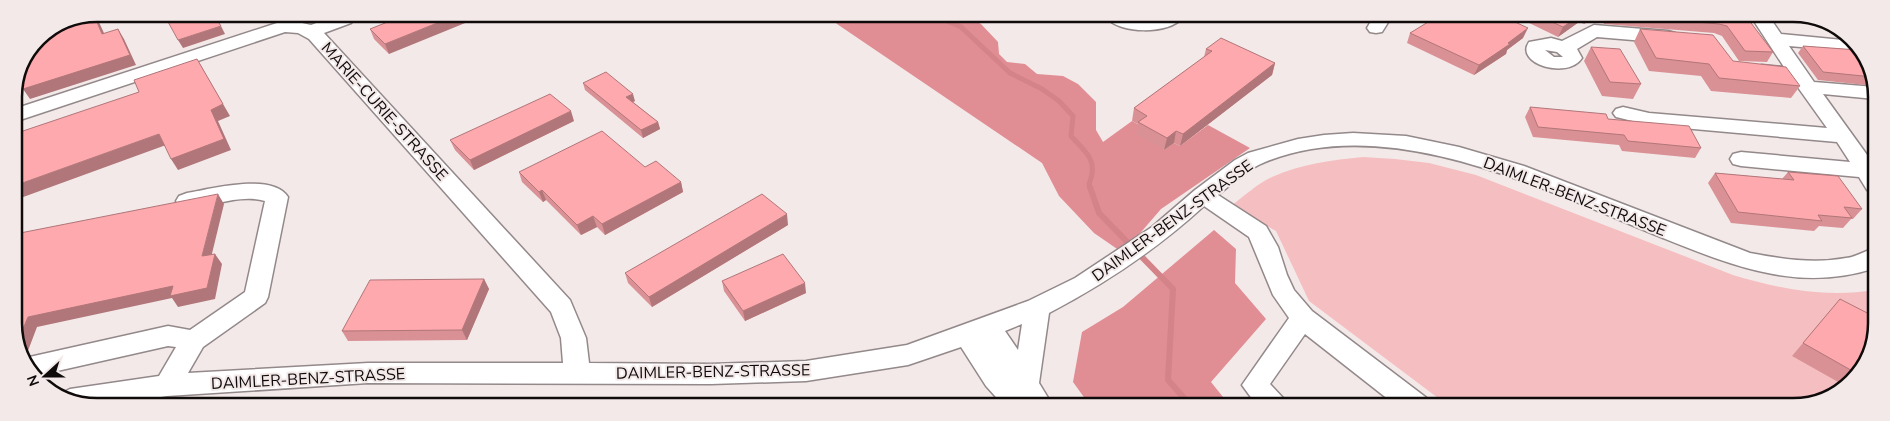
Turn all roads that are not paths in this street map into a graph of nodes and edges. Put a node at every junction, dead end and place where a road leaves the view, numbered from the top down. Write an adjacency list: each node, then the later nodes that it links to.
1 (337, 22): 9 (street)
2 (1128, 22): 3 (street)
3 (1168, 22)
4 (1600, 22): 8 (street)
5 (1635, 22): 10 (street)
6 (1764, 22): 12 (street)
7 (1528, 30): 8 (street)
8 (1594, 31): 10 (street)
9 (310, 32): 18 (street, MARIE-CURIE-STRASSE); 31 (street, MARIE-CURIE-STRASSE)
10 (1642, 34): 11 (street)
11 (1686, 39)
12 (1775, 39): 13 (street); 15 (street)
13 (1847, 47)
14 (1741, 69): 15 (street)
15 (1803, 80): 16 (street); 19 (street)
16 (1867, 92)
17 (1623, 112): 19 (street)
18 (23, 113)
19 (1844, 136): 21 (street)
20 (1741, 160): 22 (street)
21 (1868, 173)
22 (1868, 178)
23 (1203, 195): 25 (street, DAIMLER-BENZ-STRASSE); 26 (street, DAIMLER-BENZ-STRASSE); 27 (street)
24 (170, 204): 29 (street)
25 (1868, 261)
26 (1037, 308): 28 (street, DAIMLER-BENZ-STRASSE); 33 (street)
27 (1303, 318): 35 (street); 36 (street)
28 (978, 331): 31 (street, DAIMLER-BENZ-STRASSE); 33 (street)
29 (194, 340): 30 (street); 32 (street)
30 (36, 366)
31 (576, 372): 32 (street, DAIMLER-BENZ-STRASSE)
32 (167, 386): 34 (street, DAIMLER-BENZ-STRASSE)
33 (1024, 395)
34 (97, 398)
35 (1266, 398)
36 (1406, 398)

